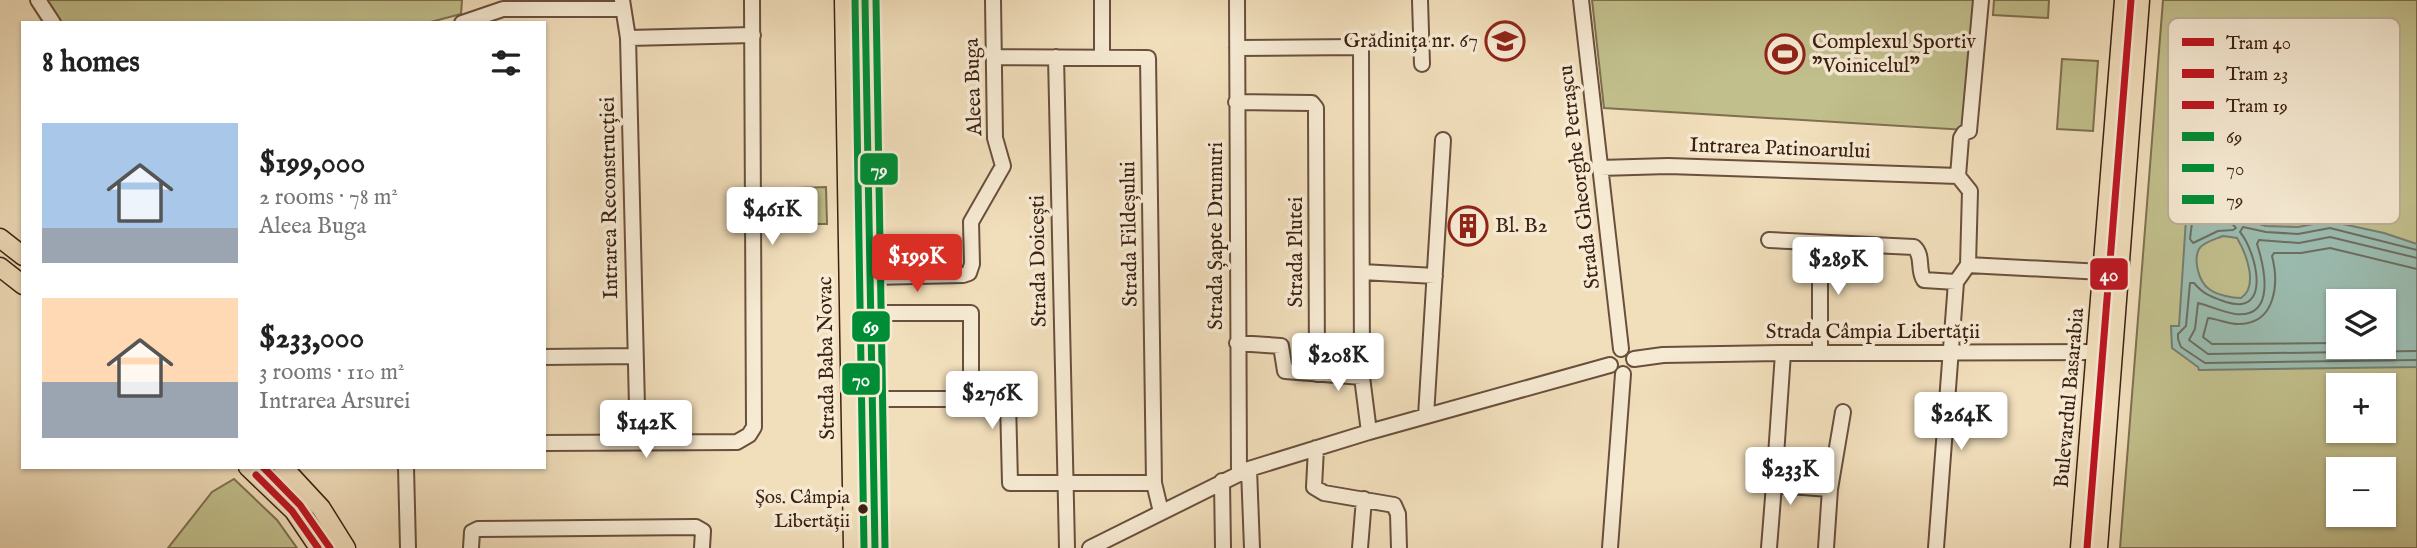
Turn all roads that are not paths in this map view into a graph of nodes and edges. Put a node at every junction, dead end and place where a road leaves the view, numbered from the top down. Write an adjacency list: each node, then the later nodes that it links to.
1 (38, 0): 15 (street)
2 (752, 0): 17 (street)
3 (844, 0): 78 (main road, Strada Baba Novac)
4 (865, 0): 37 (main road)
5 (993, 0): 20 (street, Aleea Buga)
6 (1102, 0): 22 (street)
7 (1237, 0): 19 (street, Strada Șapte Drumuri)
8 (1420, 0): 23 (street)
9 (1581, 0): 26 (street, Strada Gheorghe Petrașcu)
10 (1981, 0): 27 (street)
11 (2124, 0): 35 (main road, Bulevardul Basarabia)
12 (2140, 0): 45 (main road, Bulevardul Basarabia)
13 (503, 4): 14 (street); 16 (street)
14 (622, 4): 18 (street, Intrarea Reconstrucției)
15 (52, 21)
16 (471, 21)
17 (752, 35): 18 (street); 60 (street)
18 (628, 38): 47 (street, Intrarea Reconstrucției)
19 (1237, 48): 24 (street, Strada Șapte Drumuri); 34 (street)
20 (994, 57): 21 (street); 37 (street, Aleea Buga)
21 (1056, 57): 22 (street); 68 (street, Strada Doicești)
22 (1102, 57): 67 (street, Strada Fildeșului)
23 (1422, 64)
24 (1236, 102): 41 (street, Strada Șapte Drumuri); 51 (street, Strada Plutei)
25 (1443, 140): 36 (street)
26 (1600, 168): 27 (street, Intrarea Patinoarului); 42 (street, Strada Gheorghe Petrașcu)
27 (1958, 176): 32 (street)
28 (0, 238): 31 (main road)
29 (1769, 240): 30 (street)
30 (1820, 243): 38 (street); 43 (street)
31 (21, 254)
32 (1968, 265): 35 (street); 38 (street)
33 (0, 267): 39 (main road)
34 (1362, 272): 36 (street); 53 (street)
35 (2103, 272): 45 (main road, Bulevardul Basarabia)
36 (1435, 276): 58 (street)
37 (870, 277): 40 (main road)
38 (1955, 282): 44 (street)
39 (21, 283)
40 (871, 313): 54 (street); 55 (main road)
41 (1237, 343): 51 (street); 65 (street, Strada Șapte Drumuri)
42 (1621, 349): 49 (street); 50 (street)
43 (1821, 352): 44 (street, Strada Câmpia Libertății); 46 (street, Strada Câmpia Libertății)
44 (1950, 352): 45 (street, Strada Câmpia Libertății); 89 (street)
45 (2105, 352): 90 (main road, Bulevardul Basarabia); 91 (main road, Bulevardul Basarabia)
46 (1783, 353): 49 (street, Strada Câmpia Libertății); 69 (street)
47 (635, 356): 48 (street); 56 (street, Intrarea Reconstrucției)
48 (546, 357)
49 (1634, 359): 52 (street)
50 (1610, 365): 52 (street); 58 (street)
51 (1317, 374): 53 (street)
52 (1623, 374): 86 (street)
53 (1362, 377): 59 (street)
54 (971, 398): 55 (street); 68 (street)
55 (872, 399): 79 (main road)
56 (637, 406)
57 (1843, 412): 70 (street)
58 (1426, 416): 59 (street)
59 (1369, 432): 61 (street)
60 (546, 443)
61 (1315, 448): 65 (street); 71 (street)
62 (250, 469): 73 (main road)
63 (285, 469): 74 (main road)
64 (406, 469): 75 (street)
65 (1244, 471): 66 (street); 83 (street, Strada Șapte Drumuri)
66 (1222, 481): 72 (street); 82 (street)
67 (1154, 482): 68 (street); 72 (street, Strada Fildeșului)
68 (1065, 483): 80 (street, Strada Doicești)
69 (1774, 485): 70 (street); 87 (street)
70 (1830, 489): 88 (street)
71 (1364, 499): 84 (street); 85 (street)
72 (1161, 512): 81 (street)
73 (319, 548)
74 (346, 548)
75 (408, 548)
76 (471, 548): 77 (street)
77 (702, 548)
78 (853, 548)
79 (875, 548)
80 (1067, 548)
81 (1090, 548)
82 (1223, 548)
83 (1252, 548)
84 (1360, 548)
85 (1399, 548)
86 (1611, 548)
87 (1769, 548)
88 (1826, 548)
89 (1936, 548)
90 (2080, 548)
91 (2098, 548)

